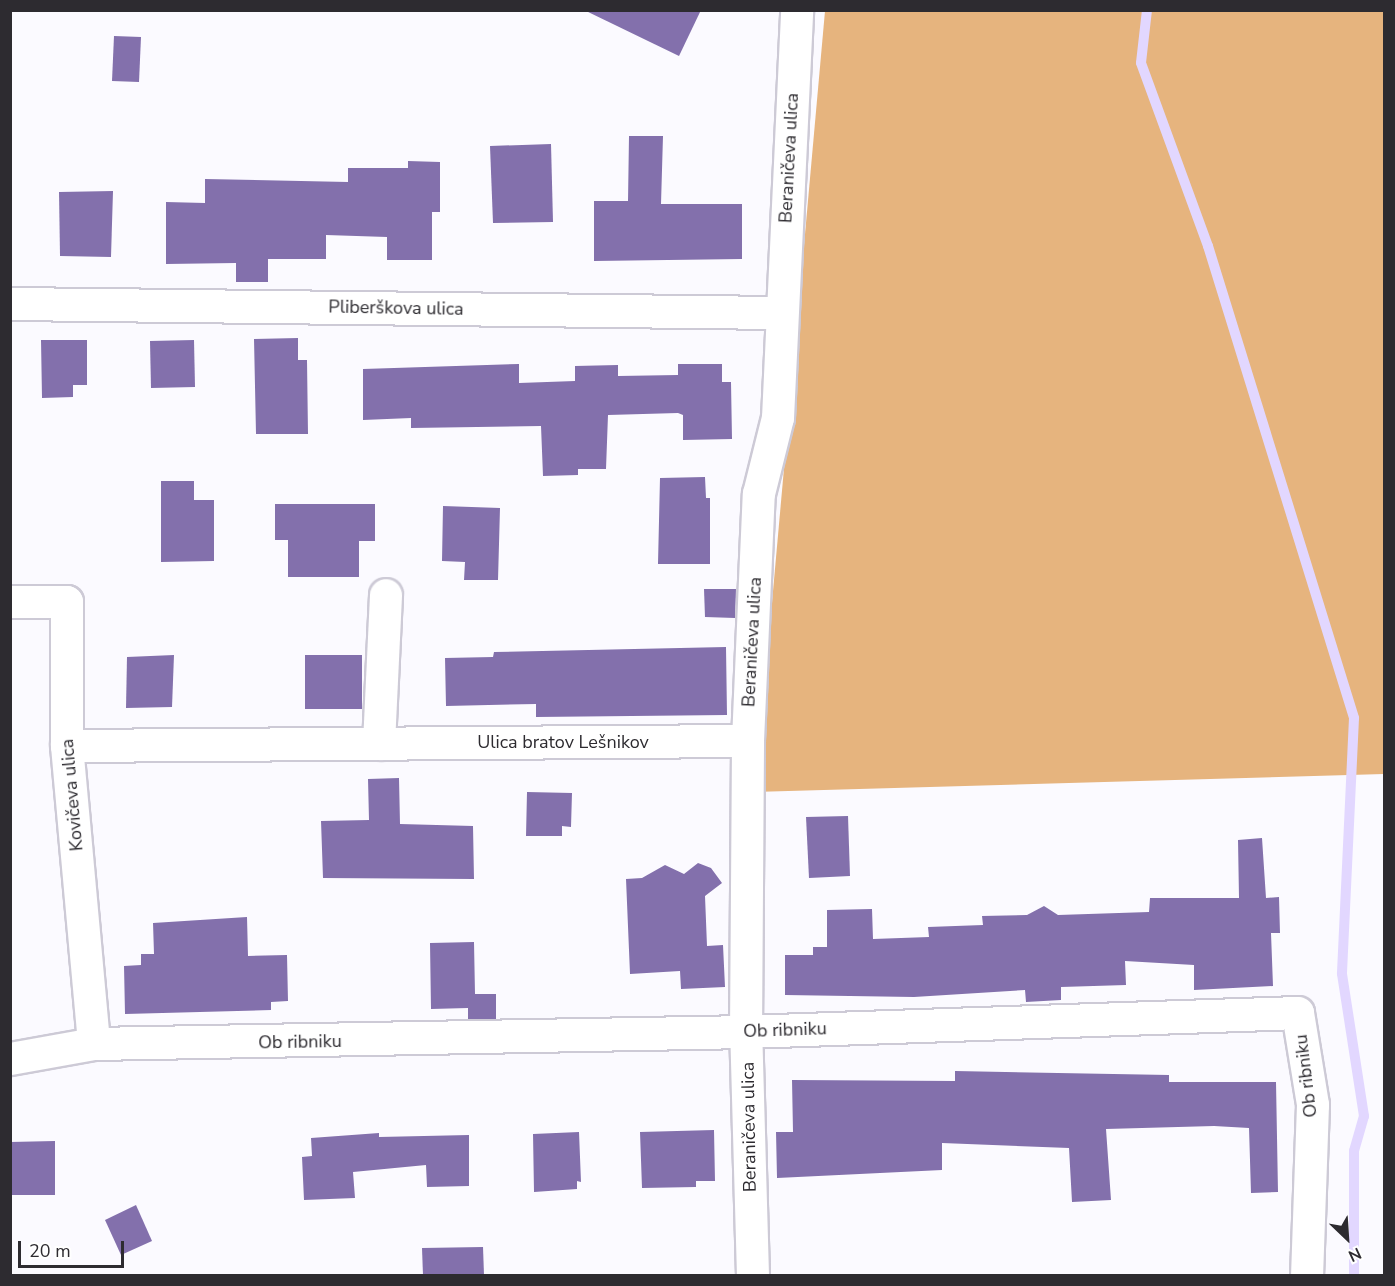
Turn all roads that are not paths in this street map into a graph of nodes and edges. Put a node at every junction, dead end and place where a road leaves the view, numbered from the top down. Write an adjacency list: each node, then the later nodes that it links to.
1 (797, 10): 3 (street, Beraničeva ulica)
2 (10, 304): 3 (street, Pliberškova ulica)
3 (782, 313): 6 (street, Beraničeva ulica)
4 (386, 595): 7 (street)
5 (10, 602): 8 (street, Kovičeva ulica)
6 (748, 741): 7 (street, Ulica bratov Lešnikov); 9 (street, Beraničeva ulica)
7 (379, 744): 8 (street, Ulica bratov Lešnikov)
8 (67, 746): 10 (street, Kovičeva ulica)
9 (746, 1032): 10 (street, Ob ribniku); 12 (street, Beraničeva ulica); 13 (street, Ob ribniku)
10 (94, 1044): 11 (street, Ob ribniku)
11 (10, 1059)
12 (753, 1275)
13 (1307, 1275)

